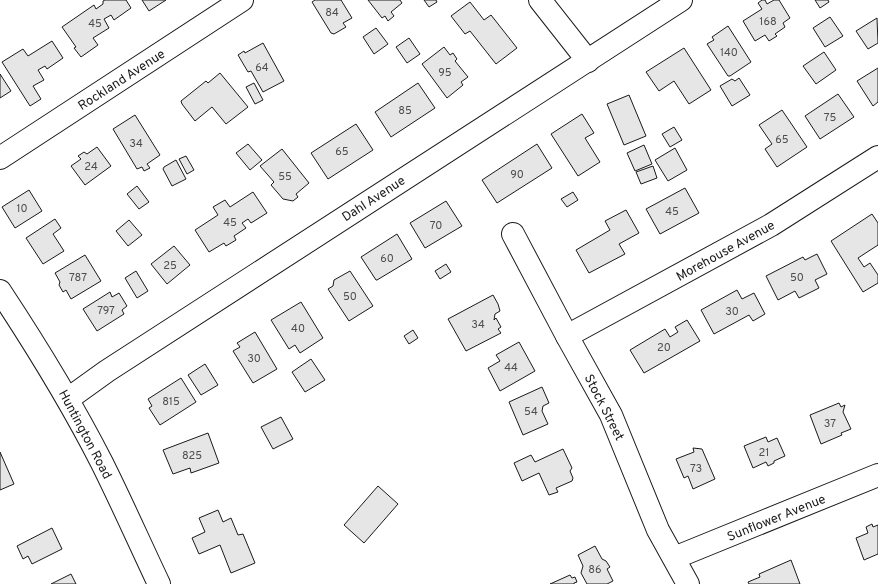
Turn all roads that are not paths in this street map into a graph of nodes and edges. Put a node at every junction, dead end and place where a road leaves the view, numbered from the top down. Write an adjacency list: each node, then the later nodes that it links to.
1 (242, 0): 6 (street, Rockland Avenue)
2 (540, 0): 4 (street)
3 (682, 0): 4 (street, Dahl Avenue)
4 (588, 61): 10 (street, Dahl Avenue)
5 (878, 157): 9 (street, Morehouse Avenue)
6 (0, 158)
7 (513, 234): 9 (street, Stock Street)
8 (0, 291): 10 (street, Huntington Road)
9 (567, 336): 12 (street, Stock Street)
10 (68, 399): 13 (street, Huntington Road)
11 (878, 475): 12 (street, Sunflower Avenue)
12 (674, 558): 14 (street, Stock Street)
13 (159, 584)
14 (688, 584)

